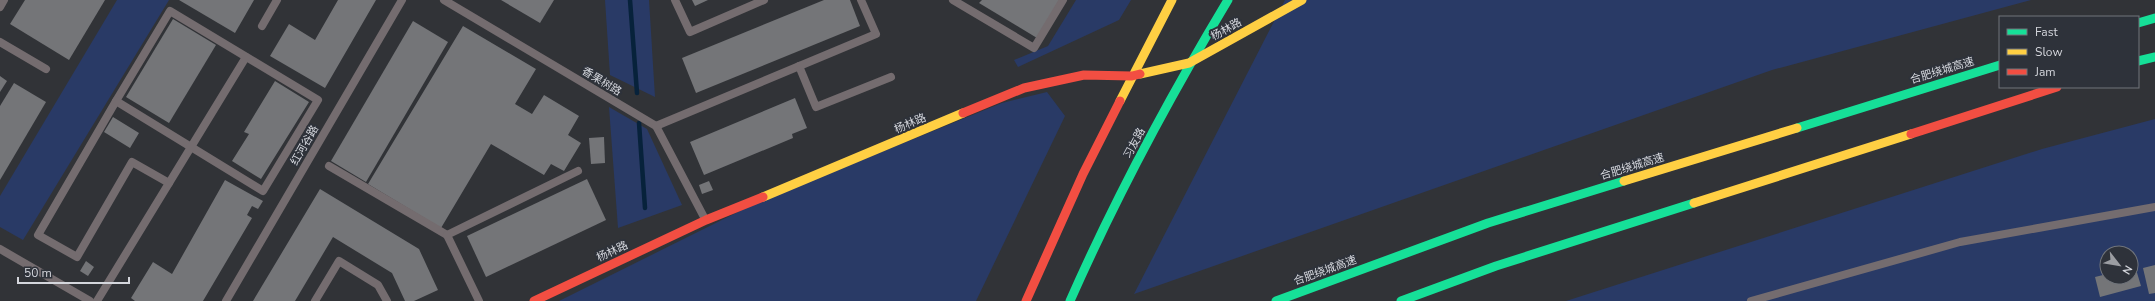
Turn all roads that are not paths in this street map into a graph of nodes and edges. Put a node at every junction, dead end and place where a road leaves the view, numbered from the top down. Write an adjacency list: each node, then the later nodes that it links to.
1 (4, 0): 14 (lane)
2 (277, 0): 17 (lane)
3 (402, 0): 41 (lane, 红河谷路)
4 (444, 0): 30 (lane, 香果树路)
5 (675, 0): 6 (lane)
6 (764, 0)
7 (861, 0): 24 (lane)
8 (954, 0): 13 (lane)
9 (1063, 0): 13 (lane)
10 (1172, 0): 26 (main road)
11 (1228, 0): 22 (main road, 习友路)
12 (1302, 0): 22 (main road, 杨林路)
13 (967, 3)
14 (0, 7)
15 (2155, 18): 16 (main road)
16 (2139, 23)
17 (262, 26)
18 (0, 42): 25 (lane)
19 (246, 57): 29 (lane); 31 (lane); 31 (lane)
20 (2155, 57): 21 (main road)
21 (2139, 61)
22 (1189, 63): 26 (main road, 杨林路); 47 (main road, 习友路)
23 (1999, 65): 48 (main road, 合肥绕城高速)
24 (799, 66): 27 (lane); 30 (lane)
25 (46, 69)
26 (1132, 76): 36 (main road, 杨林路); 46 (main road)
27 (891, 77)
28 (2054, 88): 49 (main road)
29 (116, 101): 31 (lane); 34 (lane)
30 (656, 126): 36 (lane)
31 (192, 147): 34 (lane)
32 (328, 166): 37 (lane)
33 (578, 171): 37 (lane)
34 (169, 183): 40 (lane)
35 (2155, 207): 50 (lane)
36 (706, 220): 45 (main road, 杨林路)
37 (447, 235): 44 (lane)
38 (0, 249): 39 (lane)
39 (90, 301)
40 (97, 301)
41 (226, 301)
42 (315, 301): 43 (lane)
43 (387, 301)
44 (480, 301)
45 (534, 301)
46 (1026, 301)
47 (1070, 301)
48 (1276, 301)
49 (1401, 301)
50 (1751, 301)

